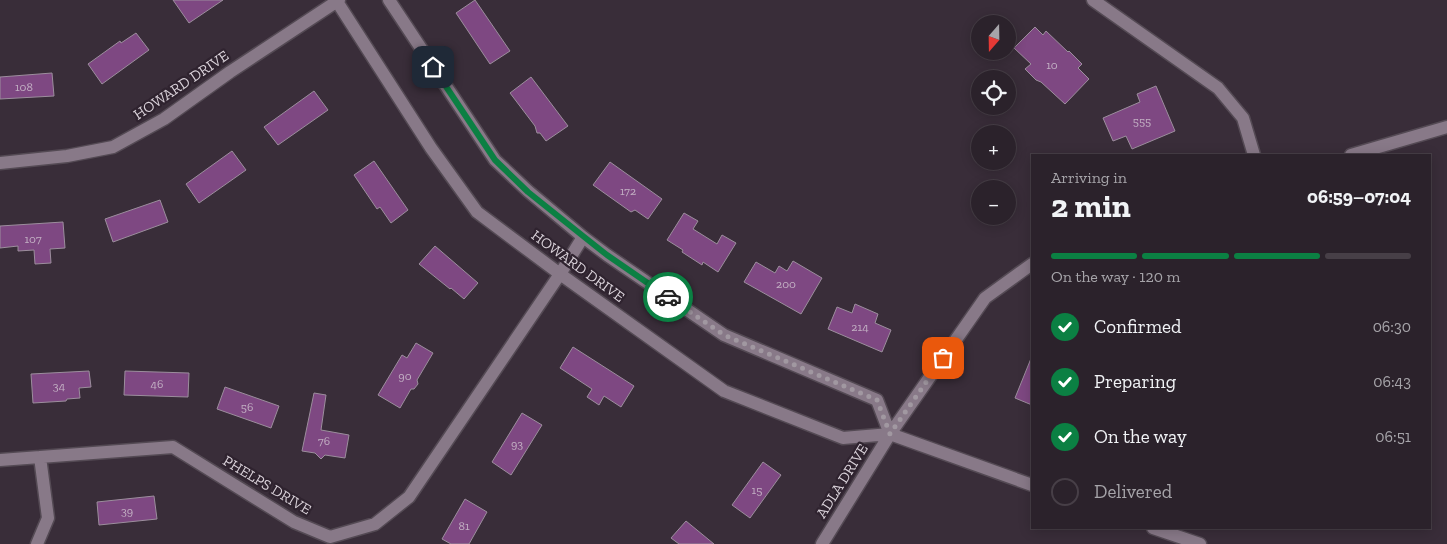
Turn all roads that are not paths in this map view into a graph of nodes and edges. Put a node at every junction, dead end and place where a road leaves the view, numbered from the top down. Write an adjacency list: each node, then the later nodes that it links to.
1 (389, 0): 8 (street, HOWARD DRIVE)
2 (1093, 0): 5 (street)
3 (337, 1): 7 (street, HOWARD DRIVE); 10 (street, HOWARD DRIVE)
4 (1447, 127): 6 (street)
5 (1254, 154)
6 (1353, 154)
7 (0, 163)
8 (583, 236): 10 (street, PHELPS DRIVE); 11 (street, HOWARD DRIVE)
9 (1031, 265): 11 (street, ADLA DRIVE)
10 (560, 274): 11 (street, HOWARD DRIVE); 12 (street, PHELPS DRIVE)
11 (890, 434): 14 (street, HOWARD DRIVE); 17 (street, ADLA DRIVE)
12 (40, 457): 13 (street, PHELPS DRIVE); 16 (street)
13 (0, 460)
14 (1031, 485)
15 (1156, 529): 18 (street)
16 (37, 544)
17 (822, 544)
18 (1200, 544)

